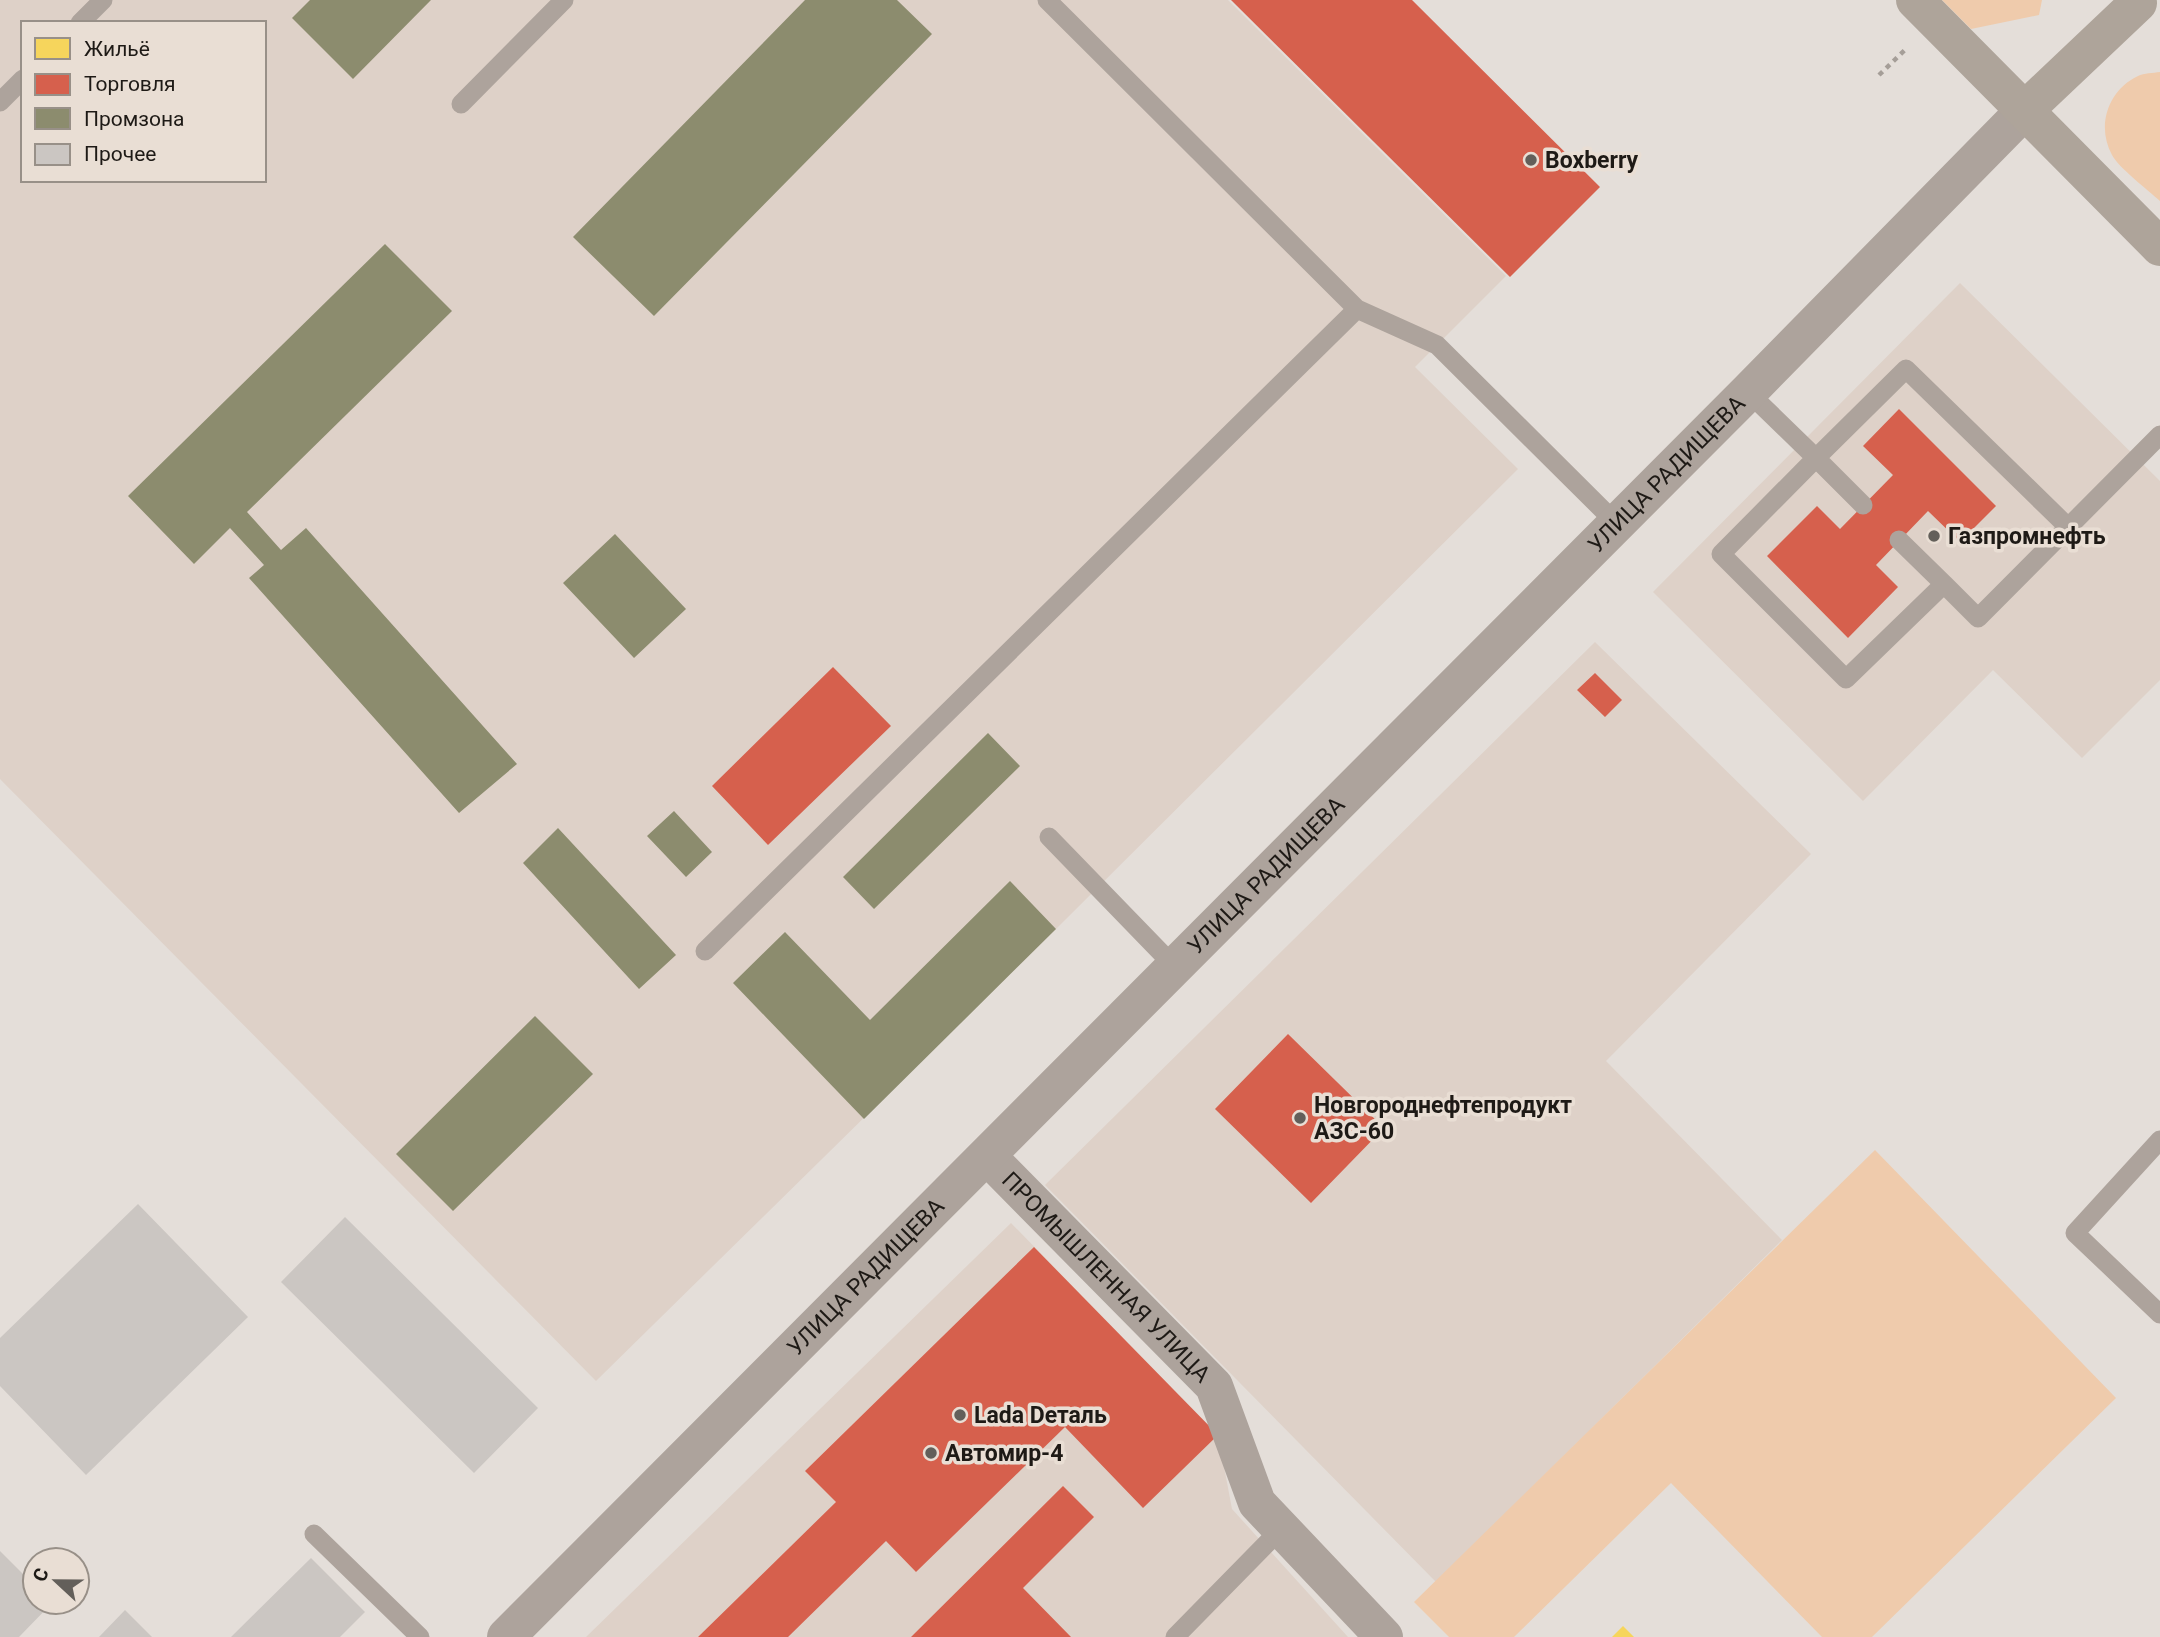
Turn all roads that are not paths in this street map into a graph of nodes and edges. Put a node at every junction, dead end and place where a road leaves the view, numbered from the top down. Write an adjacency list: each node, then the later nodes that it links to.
1 (103, 0): 6 (lane)
2 (564, 0): 9 (lane)
3 (1047, 0): 12 (lane)
4 (1915, 0): 10 (main road)
5 (2145, 9): 10 (main road)
6 (82, 21)
7 (21, 81): 8 (lane)
8 (0, 102)
9 (461, 104)
10 (2025, 110): 11 (main road); 13 (street, УЛИЦА РАДИЩЕВА)
11 (2160, 247)
12 (1357, 309): 17 (lane); 22 (lane)
13 (1748, 392): 15 (lane); 17 (street, УЛИЦА РАДИЩЕВА)
14 (2160, 435): 18 (lane)
15 (1816, 458): 16 (lane); 18 (lane); 20 (lane)
16 (1863, 505)
17 (1615, 522): 23 (street, УЛИЦА РАДИЩЕВА)
18 (2068, 527): 20 (lane)
19 (1899, 540): 20 (lane)
20 (1944, 584)
21 (1049, 838): 23 (lane)
22 (705, 951)
23 (1175, 967): 25 (street, УЛИЦА РАДИЩЕВА)
24 (2160, 1140): 26 (lane)
25 (987, 1156): 27 (street, ПРОМЫШЛЕННАЯ УЛИЦА); 30 (street, УЛИЦА РАДИЩЕВА)
26 (2160, 1314)
27 (1281, 1529): 31 (lane); 32 (street, ПРОМЫШЛЕННАЯ УЛИЦА)
28 (314, 1534): 29 (lane)
29 (421, 1637)
30 (506, 1637)
31 (1175, 1637)
32 (1384, 1637)

